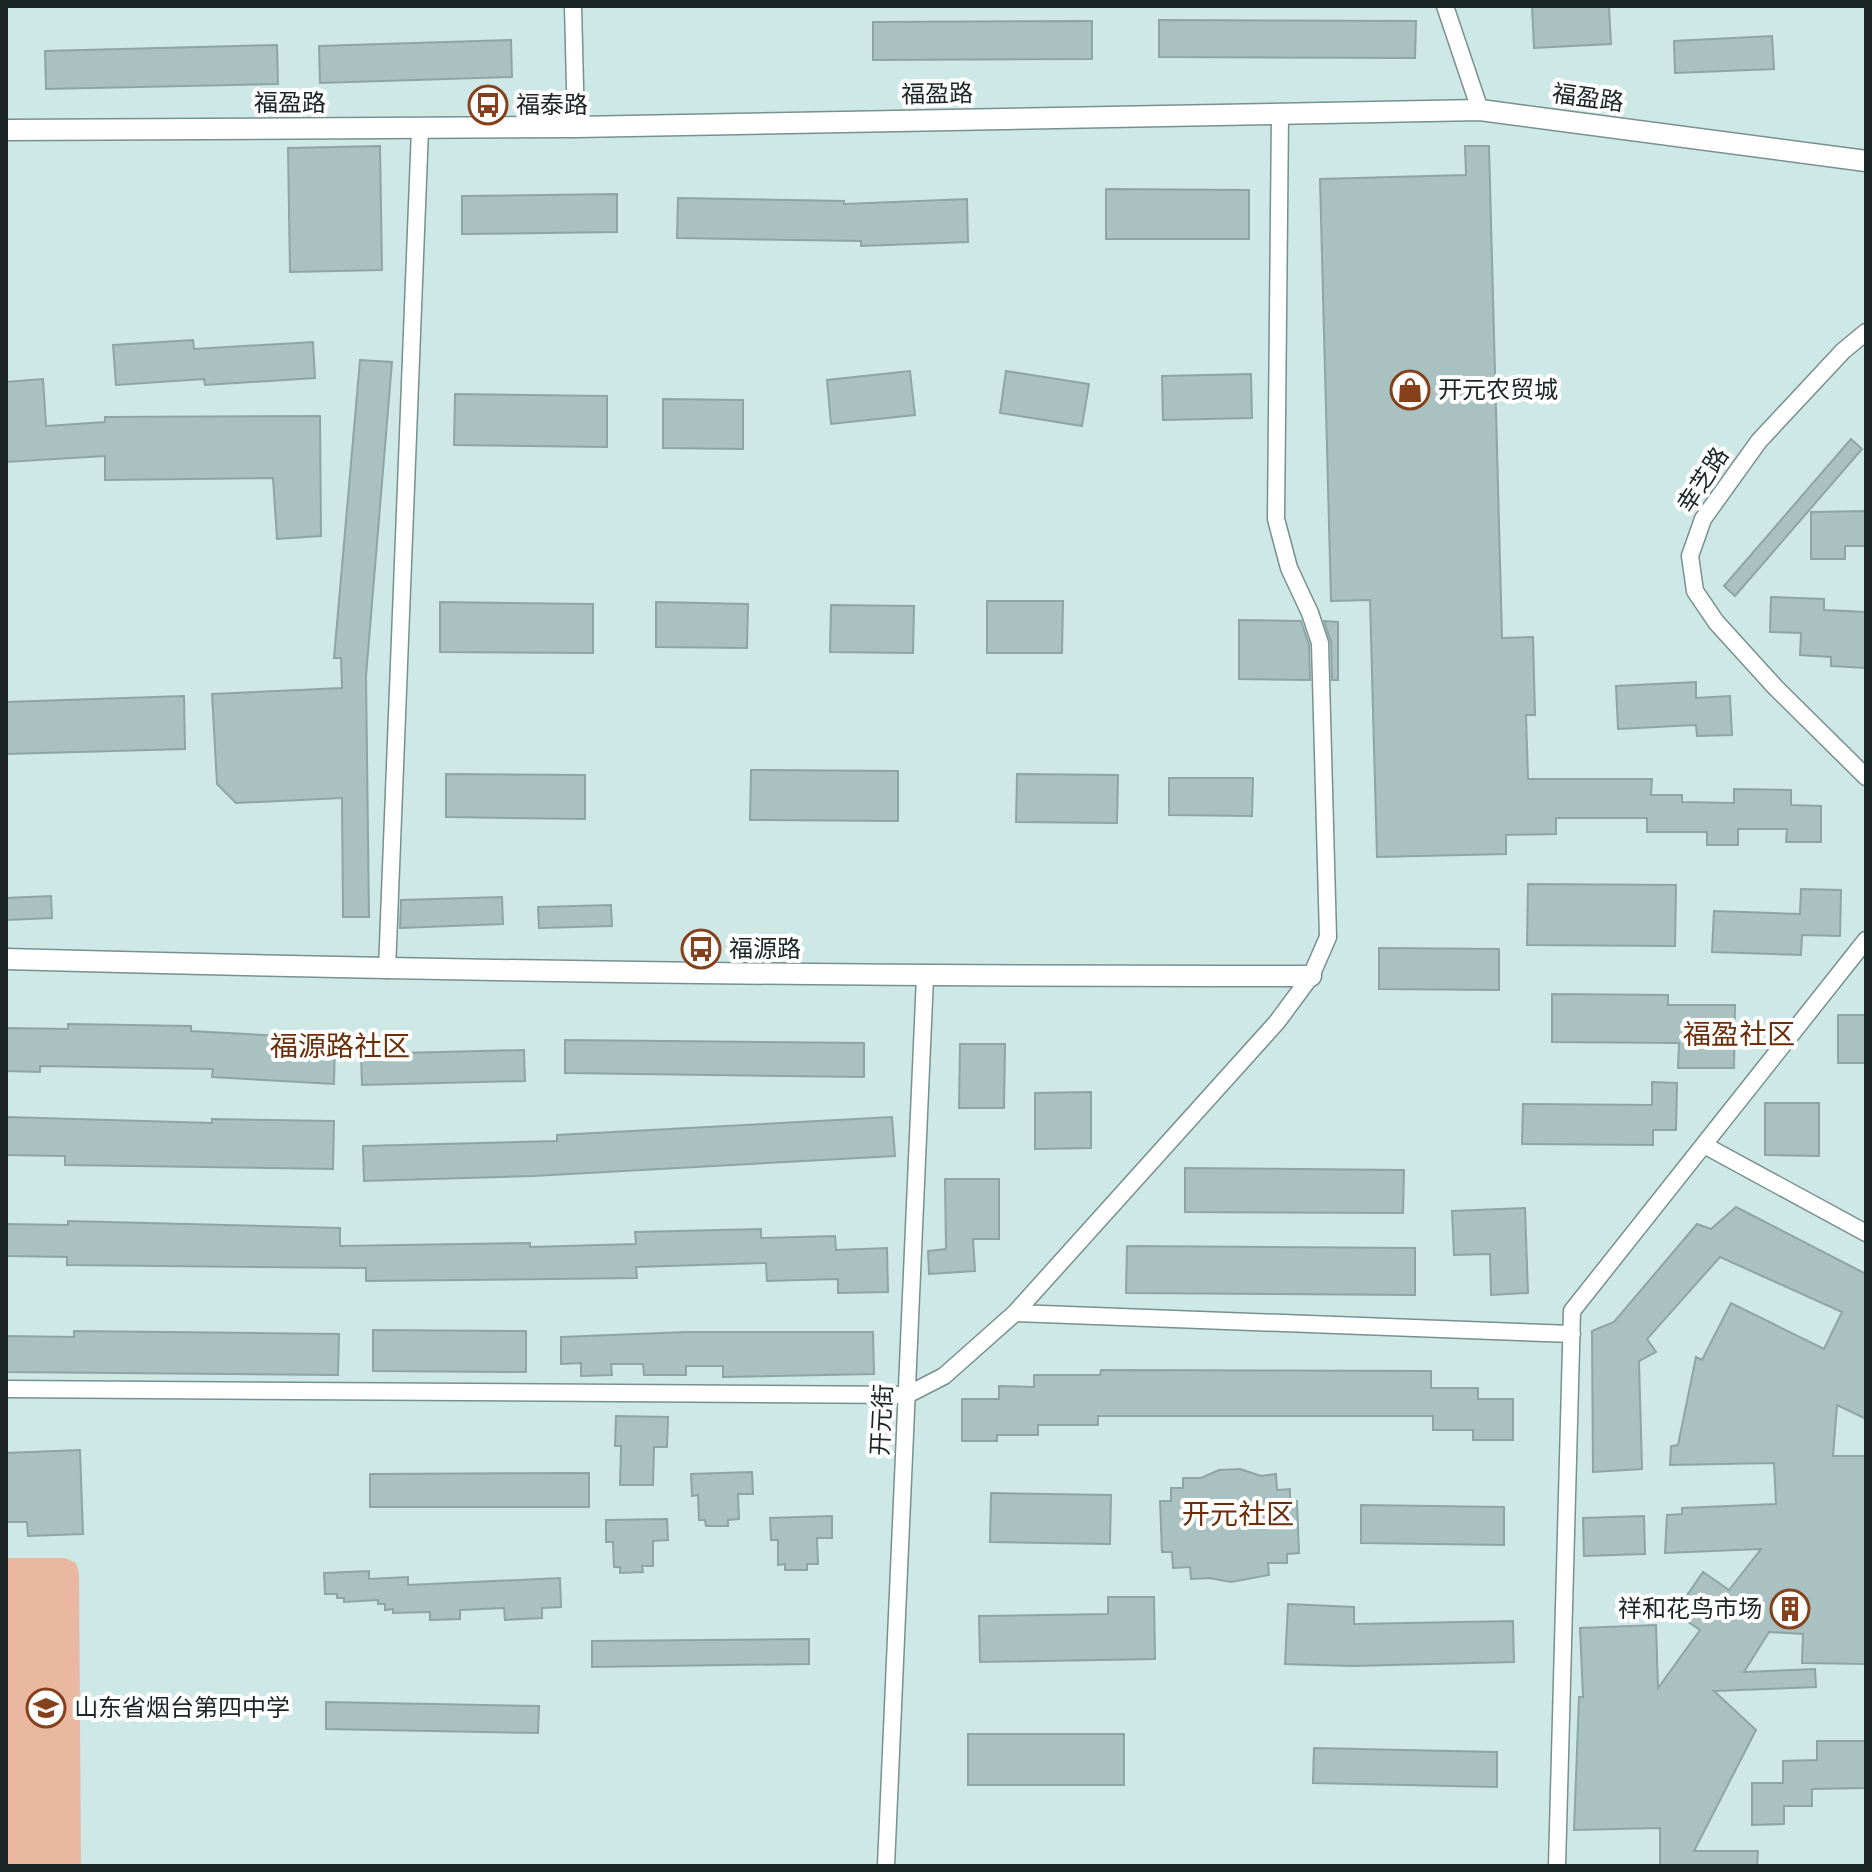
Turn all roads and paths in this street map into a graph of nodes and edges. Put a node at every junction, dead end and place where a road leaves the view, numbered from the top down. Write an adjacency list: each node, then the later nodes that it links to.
1 (573, 6): 5 (street)
2 (1445, 6): 3 (street)
3 (1480, 110): 4 (street, 福盈路); 8 (street, 福盈路)
4 (1280, 113): 5 (street, 福盈路); 14 (street)
5 (576, 127): 6 (street, 福盈路)
6 (420, 129): 7 (street, 福盈路); 13 (street)
7 (6, 130)
8 (1866, 161)
9 (1866, 332): 10 (street, 幸芝路)
10 (1866, 777)
11 (1866, 940): 16 (street)
12 (6, 959): 13 (street)
13 (387, 970): 15 (street)
14 (1311, 976): 15 (street); 18 (street)
15 (925, 977): 21 (street, 开元街)
16 (1704, 1145): 17 (street); 19 (street)
17 (1866, 1233)
18 (1015, 1313): 19 (street); 21 (street)
19 (1572, 1334): 23 (street)
20 (6, 1389): 21 (street)
21 (907, 1395): 22 (street, 开元街)
22 (886, 1866)
23 (1557, 1866)

